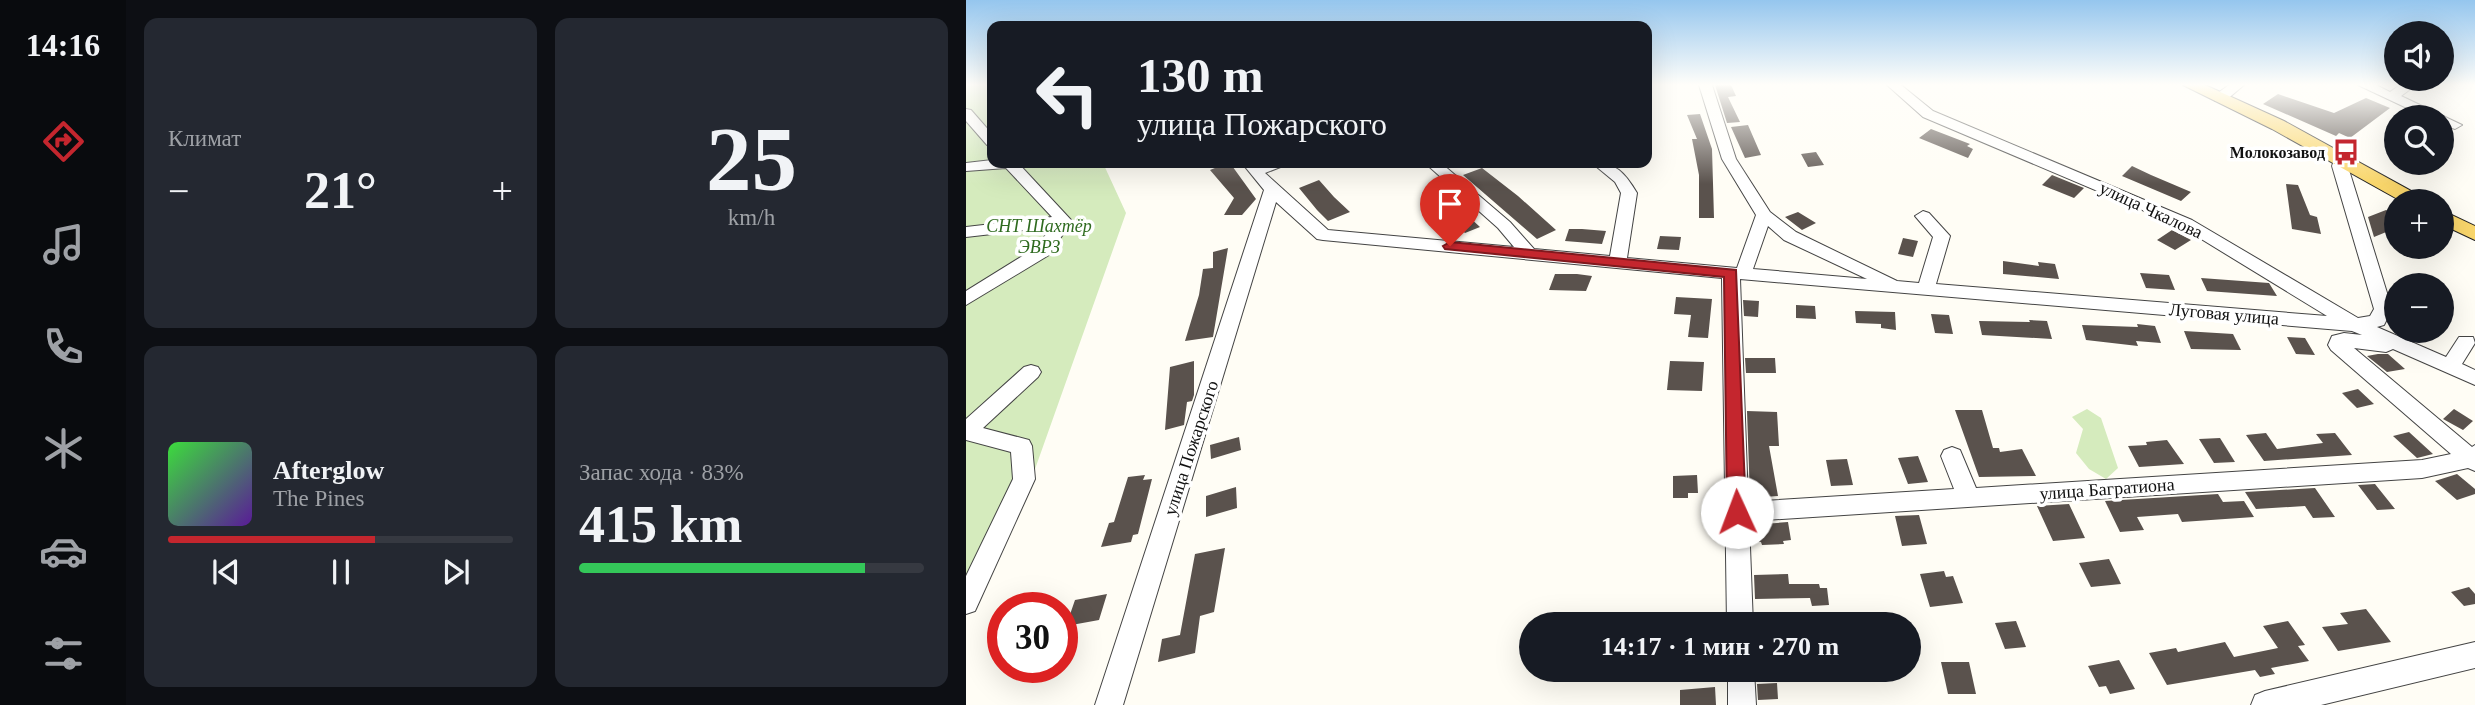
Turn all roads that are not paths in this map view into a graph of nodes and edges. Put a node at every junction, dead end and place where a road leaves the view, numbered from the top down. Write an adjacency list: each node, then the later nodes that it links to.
1 (970, 118): 5 (street)
2 (1716, 118): 15 (street, Луговая улица)
3 (1937, 118): 27 (street, улица Чкалова)
4 (2263, 118): 6 (main road)
5 (987, 136)
6 (2340, 160): 13 (main road); 27 (street)
7 (987, 165): 8 (street)
8 (966, 167)
9 (1014, 168): 17 (street)
10 (1253, 168): 14 (street)
11 (1438, 168): 21 (street)
12 (1606, 168): 22 (street)
13 (2393, 189)
14 (1272, 190): 21 (street); 42 (street, улица Пожарского)
15 (1764, 215): 23 (street); 24 (street, Луговая улица)
16 (1923, 216): 25 (street)
17 (1064, 221): 19 (street); 26 (street)
18 (2454, 223): 20 (main road)
19 (966, 232)
20 (2475, 234)
21 (1527, 252): 22 (street)
22 (1617, 264): 23 (street)
23 (1737, 274): 24 (street, Луговая улица); 37 (street)
24 (1902, 287): 25 (street, Луговая улица)
25 (1926, 289): 27 (street, Луговая улица)
26 (966, 299)
27 (2355, 325): 29 (street, улица Чкалова)
28 (2466, 342): 30 (street)
29 (2404, 347): 30 (street, улица Чкалова); 35 (street, улица Чкалова)
30 (2450, 367): 32 (street, улица Чкалова)
31 (1031, 372): 33 (street)
32 (2475, 378)
33 (966, 432): 38 (street)
34 (1952, 456): 36 (street)
35 (2474, 458): 36 (street, улица Багратиона)
36 (1968, 497): 37 (street, улица Багратиона)
37 (1737, 512): 39 (street)
38 (966, 603)
39 (1740, 612)
40 (2475, 655): 44 (street)
41 (1741, 682): 43 (street)
42 (1109, 705)
43 (1742, 705)
44 (2264, 705)

